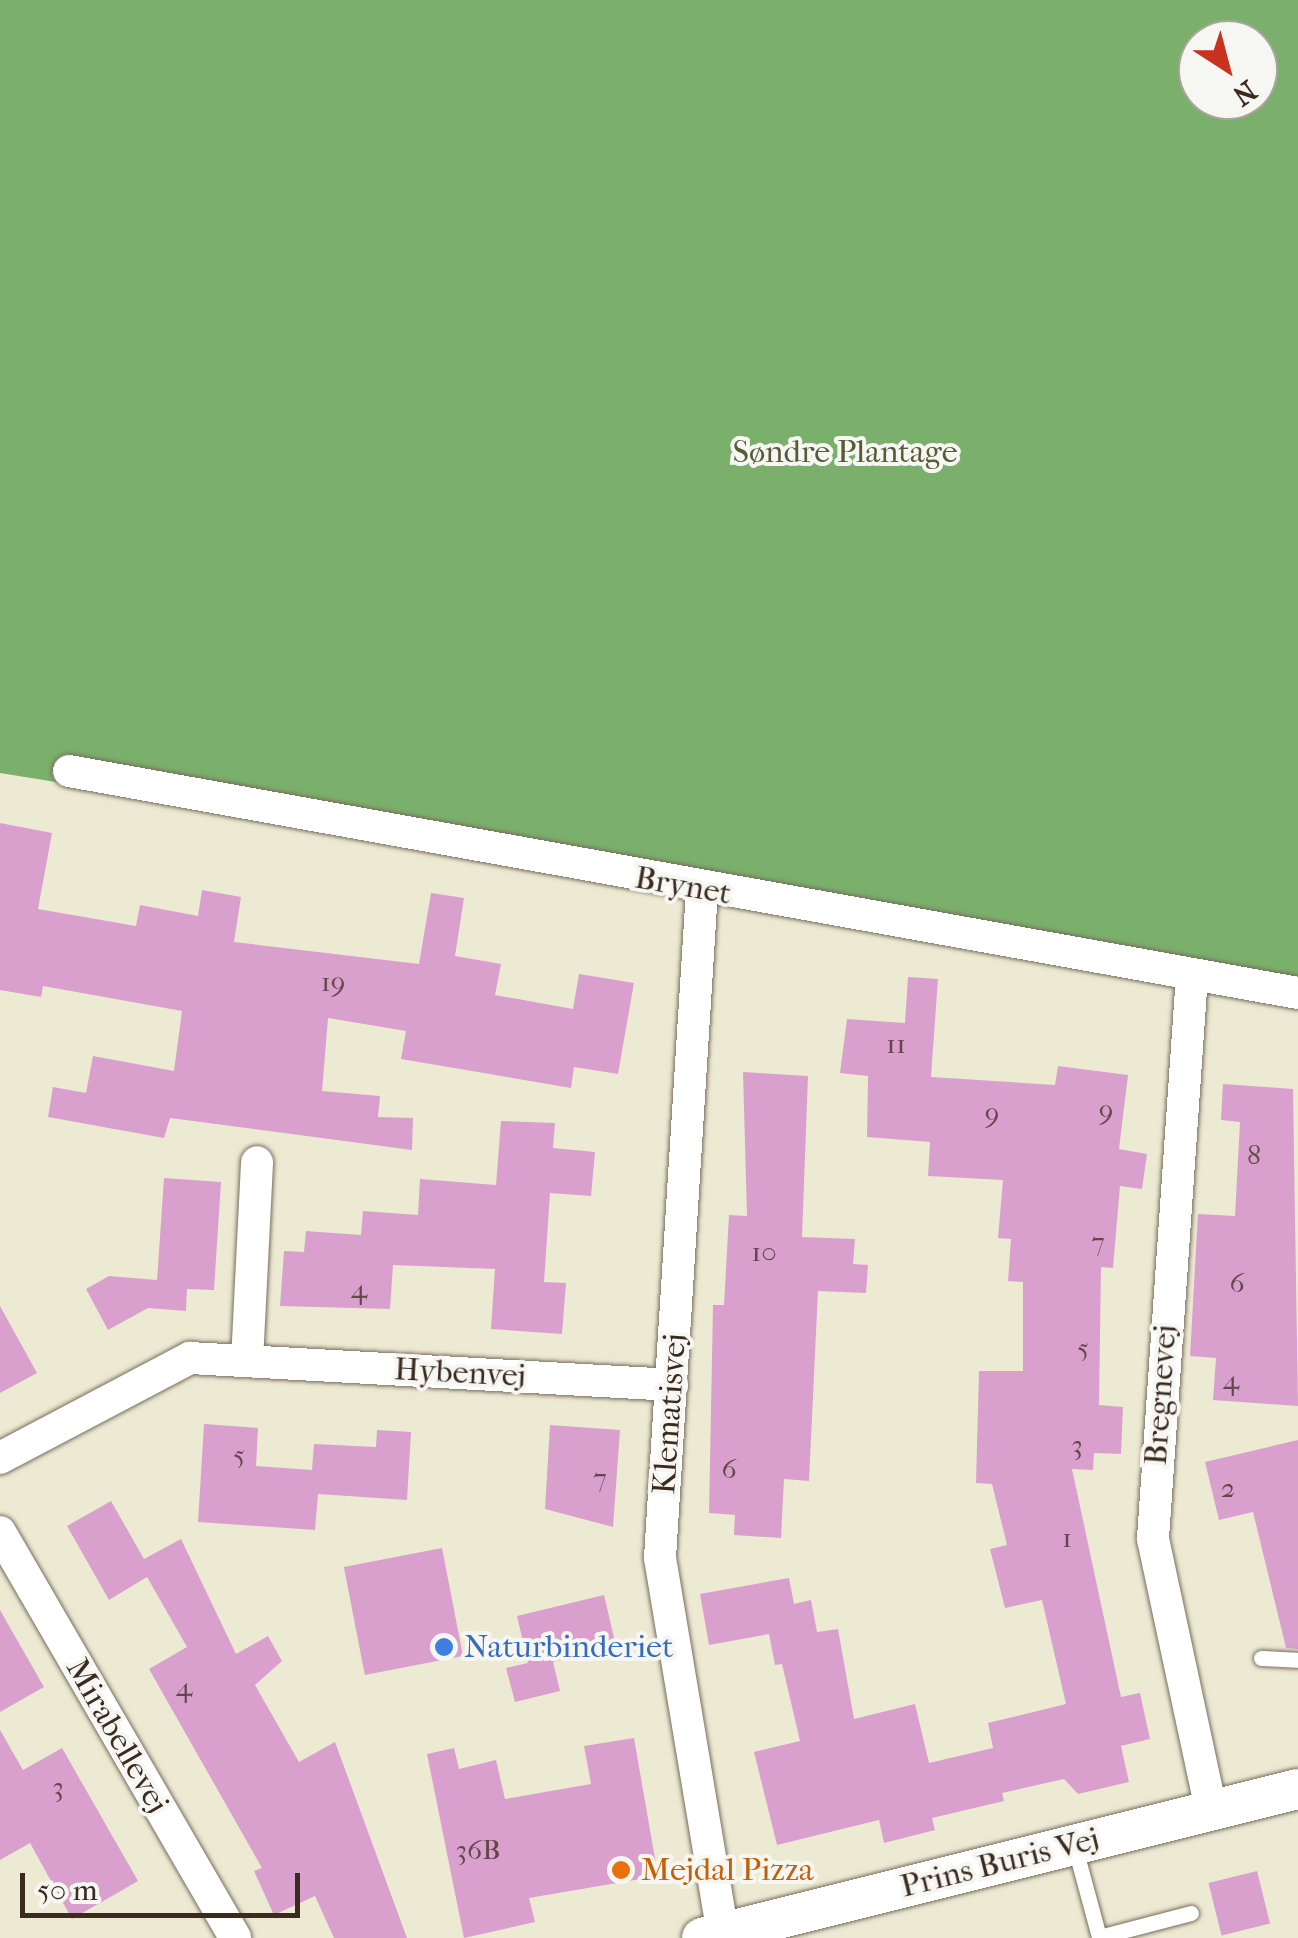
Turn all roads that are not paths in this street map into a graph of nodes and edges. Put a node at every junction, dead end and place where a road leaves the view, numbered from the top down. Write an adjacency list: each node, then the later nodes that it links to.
1 (70, 771): 2 (street, Brynet)
2 (702, 890): 3 (street, Brynet); 7 (street, Klematisvej)
3 (1192, 975): 4 (street, Brynet); 13 (street, Bregnevej)
4 (1298, 993)
5 (258, 1162): 6 (street)
6 (248, 1361): 7 (street, Hybenvej); 8 (street, Hybenvej)
7 (672, 1385): 16 (street, Klematisvej)
8 (0, 1458)
9 (0, 1532): 17 (street, Mirabellevej)
10 (1261, 1658): 11 (lane)
11 (1298, 1660)
12 (1298, 1789): 13 (street, Prins Buris Vej)
13 (1212, 1810): 14 (street, Prins Buris Vej)
14 (1074, 1844): 16 (street, Prins Buris Vej); 18 (lane)
15 (1191, 1913): 18 (lane)
16 (712, 1936)
17 (236, 1938)
18 (1097, 1938)

